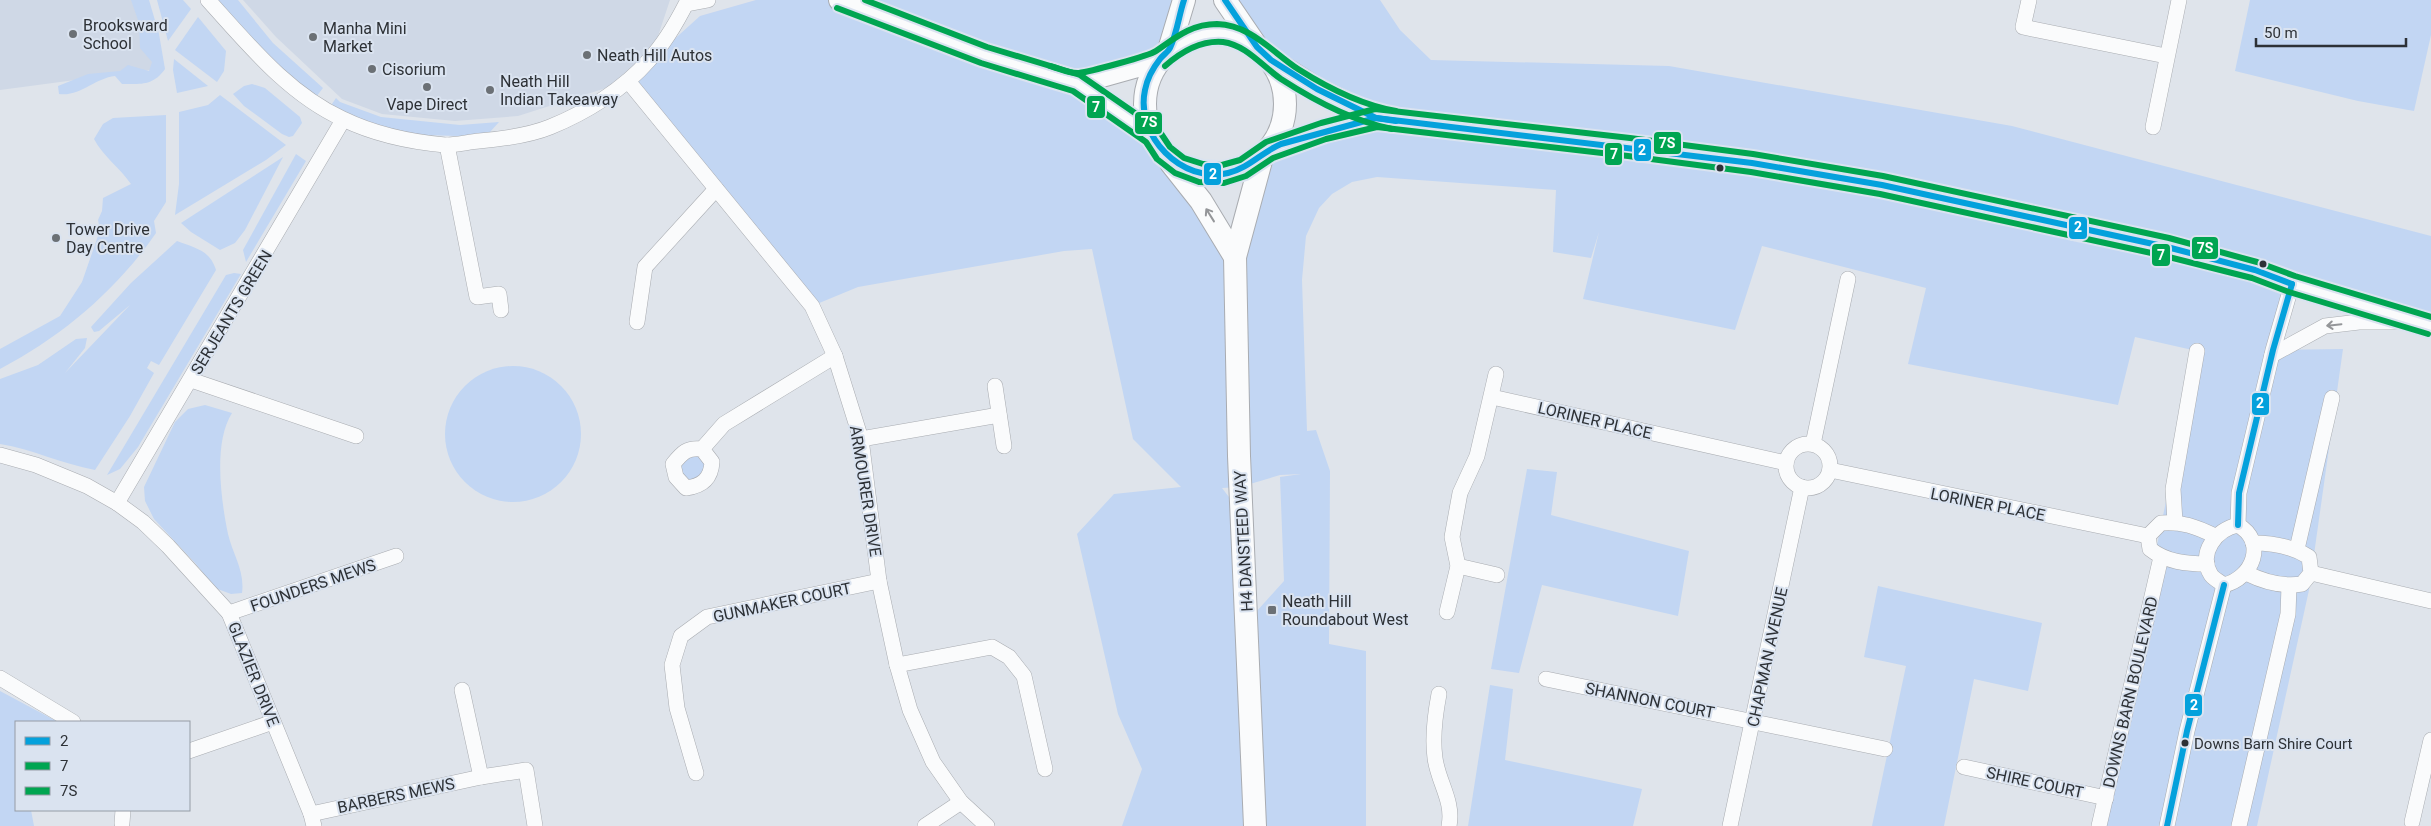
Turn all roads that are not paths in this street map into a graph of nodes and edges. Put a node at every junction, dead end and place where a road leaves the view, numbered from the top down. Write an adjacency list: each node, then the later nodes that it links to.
1 (208, 0): 15 (street)
2 (708, 0): 8 (street)
3 (840, 0): 13 (street)
4 (1184, 0): 10 (street)
5 (1225, 0): 9 (street)
6 (2029, 0): 11 (street)
7 (2179, 0): 11 (street)
8 (688, 2): 12 (street)
9 (1264, 53): 10 (street); 14 (street); 19 (street)
10 (1164, 55): 13 (street); 17 (street)
11 (2166, 56): 16 (street)
12 (628, 81): 18 (street); 20 (street, ARMOURER DRIVE)
13 (1077, 83): 17 (street)
14 (1376, 118): 19 (street); 23 (street)
15 (343, 120): 18 (street); 31 (street, SERJEANTS GREEN)
16 (2153, 127)
17 (1157, 144): 19 (street); 21 (street, one-way to 17)
18 (447, 145): 24 (street)
19 (1265, 153): 21 (street, H4 DANSTEED WAY)
20 (716, 189): 25 (street); 29 (street, ARMOURER DRIVE)
21 (1235, 256): 87 (street, H4 DANSTEED WAY)
22 (1848, 279): 38 (street)
23 (2292, 284): 26 (street); 28 (street)
24 (501, 310)
25 (637, 322)
26 (2424, 324): 28 (street, one-way to 28)
27 (2197, 351): 46 (street)
28 (2272, 355): 47 (street)
29 (834, 356): 37 (street, ARMOURER DRIVE); 40 (street)
30 (1496, 374): 33 (street)
31 (191, 380): 36 (street); 45 (street, SERJEANTS GREEN)
32 (995, 386): 35 (street)
33 (1492, 397): 42 (street, LORINER PLACE); 55 (street)
34 (2332, 398): 51 (street)
35 (999, 415): 37 (street); 39 (street)
36 (356, 436)
37 (861, 439): 59 (street, ARMOURER DRIVE)
38 (1813, 444): 42 (street); 43 (street)
39 (1004, 446)
40 (702, 449)
41 (0, 455): 45 (street, GLAZIER DRIVE)
42 (1786, 462): 44 (street)
43 (1830, 470): 44 (street); 48 (street, LORINER PLACE)
44 (1802, 487): 71 (street, CHAPMAN AVENUE)
45 (117, 503): 64 (street, GLAZIER DRIVE)
46 (2175, 522): 48 (street); 49 (street)
47 (2238, 525): 49 (street); 50 (street)
48 (2148, 536): 53 (street)
49 (2216, 536): 54 (street)
50 (2253, 543): 51 (street); 56 (street)
51 (2297, 549): 57 (street)
52 (396, 556): 64 (street, FOUNDERS MEWS)
53 (2161, 557): 54 (street); 80 (street, DOWNS BARN BOULEVARD)
54 (2207, 564): 60 (street)
55 (1458, 566): 58 (street); 63 (street)
56 (2246, 573): 60 (street); 61 (street)
57 (2311, 573): 61 (street); 62 (street)
58 (1497, 575)
59 (879, 582): 65 (street, ARMOURER DRIVE); 78 (street, GUNMAKER COURT)
60 (2224, 585): 91 (street)
61 (2288, 586): 92 (street)
62 (2431, 601)
63 (1447, 612)
64 (229, 614): 72 (street, GLAZIER DRIVE)
65 (897, 665): 77 (street); 81 (street, ARMOURER DRIVE)
66 (0, 678): 70 (street)
67 (1546, 679): 71 (street, SHANNON COURT)
68 (462, 690): 79 (street)
69 (1438, 694): 88 (street)
70 (71, 721)
71 (1754, 721): 74 (street, SHANNON COURT); 89 (street, CHAPMAN AVENUE)
72 (273, 722): 75 (street); 82 (street, GLAZIER DRIVE)
73 (2431, 740): 83 (street)
74 (1885, 749)
75 (190, 751)
76 (1964, 767): 80 (street, SHIRE COURT)
77 (1045, 769)
78 (696, 773)
79 (481, 777): 82 (street, BARBERS MEWS); 84 (street, BARBERS MEWS)
80 (2106, 798): 90 (street, DOWNS BARN BOULEVARD)
81 (961, 802): 85 (street); 86 (street, ARMOURER DRIVE)
82 (312, 820)
83 (2412, 822)
84 (535, 826)
85 (925, 826)
86 (987, 826)
87 (1255, 826)
88 (1450, 826)
89 (1730, 826)
90 (2099, 826)
91 (2167, 826)
92 (2240, 826)

